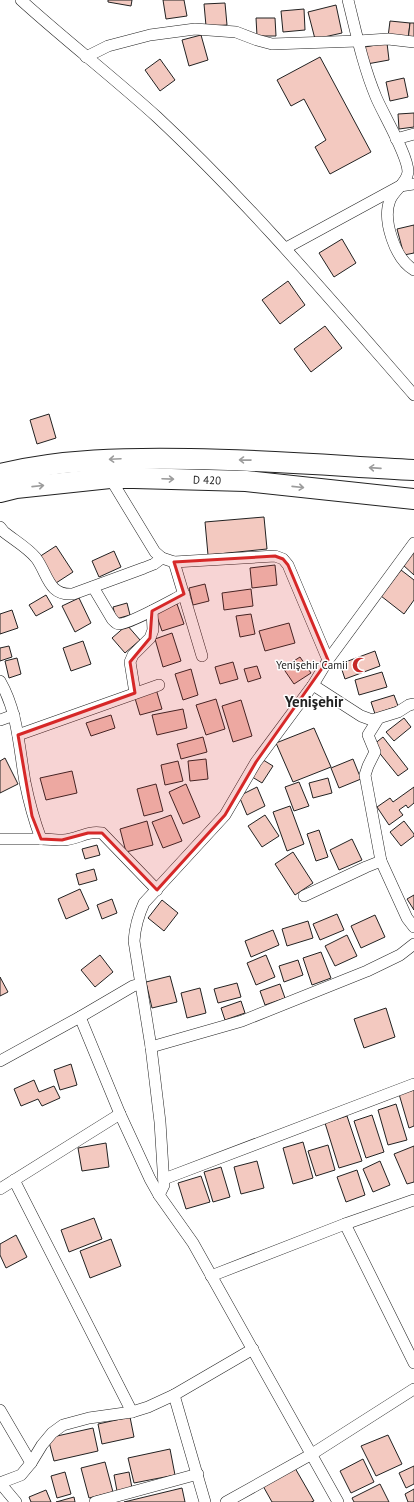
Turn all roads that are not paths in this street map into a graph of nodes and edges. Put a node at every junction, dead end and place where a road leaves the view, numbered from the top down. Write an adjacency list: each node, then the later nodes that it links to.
1 (21, 0): 5 (street)
2 (348, 0): 3 (street)
3 (358, 41): 4 (street); 5 (street); 7 (street)
4 (414, 42)
5 (86, 57): 10 (street)
6 (414, 134): 7 (street)
7 (396, 139): 9 (street)
8 (414, 184): 9 (street)
9 (400, 186): 10 (street); 11 (street)
10 (286, 248): 12 (street)
11 (414, 270)
12 (414, 395)
13 (414, 470): 14 (highway, one-way to 14)
14 (0, 474)
15 (110, 478): 16 (highway, D 420, one-way to 15); 17 (highway, D 420, one-way to 17); 20 (street)
16 (0, 492)
17 (414, 499)
18 (0, 527): 22 (street)
19 (414, 543): 26 (street)
20 (162, 558): 21 (street); 22 (street)
21 (174, 562): 23 (street); 26 (street)
22 (93, 587): 24 (street)
23 (184, 594): 24 (street); 25 (street)
24 (152, 610): 30 (street)
25 (202, 656)
26 (328, 660): 29 (street)
27 (0, 681): 32 (street)
28 (159, 685): 30 (street)
29 (313, 685): 33 (street); 39 (street)
30 (135, 693): 35 (street)
31 (414, 704): 33 (street)
32 (14, 715): 34 (street); 35 (street)
33 (378, 719): 38 (street)
34 (0, 720)
35 (18, 734): 37 (street)
36 (0, 839): 37 (street)
37 (41, 839): 39 (street)
38 (382, 861): 40 (street); 41 (street)
39 (156, 890): 43 (street)
40 (304, 896)
41 (414, 927)
42 (414, 944): 45 (street)
43 (140, 984): 44 (street); 45 (street)
44 (80, 1017): 46 (street); 48 (street)
45 (150, 1047): 49 (street)
46 (0, 1060)
47 (414, 1084): 49 (street)
48 (120, 1114): 50 (street); 52 (street)
49 (164, 1179): 52 (street)
50 (14, 1180): 51 (street); 61 (street)
51 (0, 1189)
52 (158, 1195): 55 (street)
53 (414, 1200): 54 (street)
54 (345, 1224): 55 (street); 57 (street)
55 (211, 1276): 56 (street)
56 (253, 1349): 59 (street); 62 (street)
57 (414, 1363)
58 (414, 1389): 62 (street)
59 (174, 1395): 61 (street); 64 (street)
60 (0, 1410): 63 (street)
61 (132, 1412): 63 (street)
62 (312, 1454): 69 (street); 70 (street)
63 (31, 1464): 65 (street)
64 (198, 1474): 67 (street); 68 (street)
65 (0, 1483): 66 (street)
66 (16, 1502)
67 (95, 1502)
68 (204, 1502)
69 (226, 1502)
70 (338, 1502)

